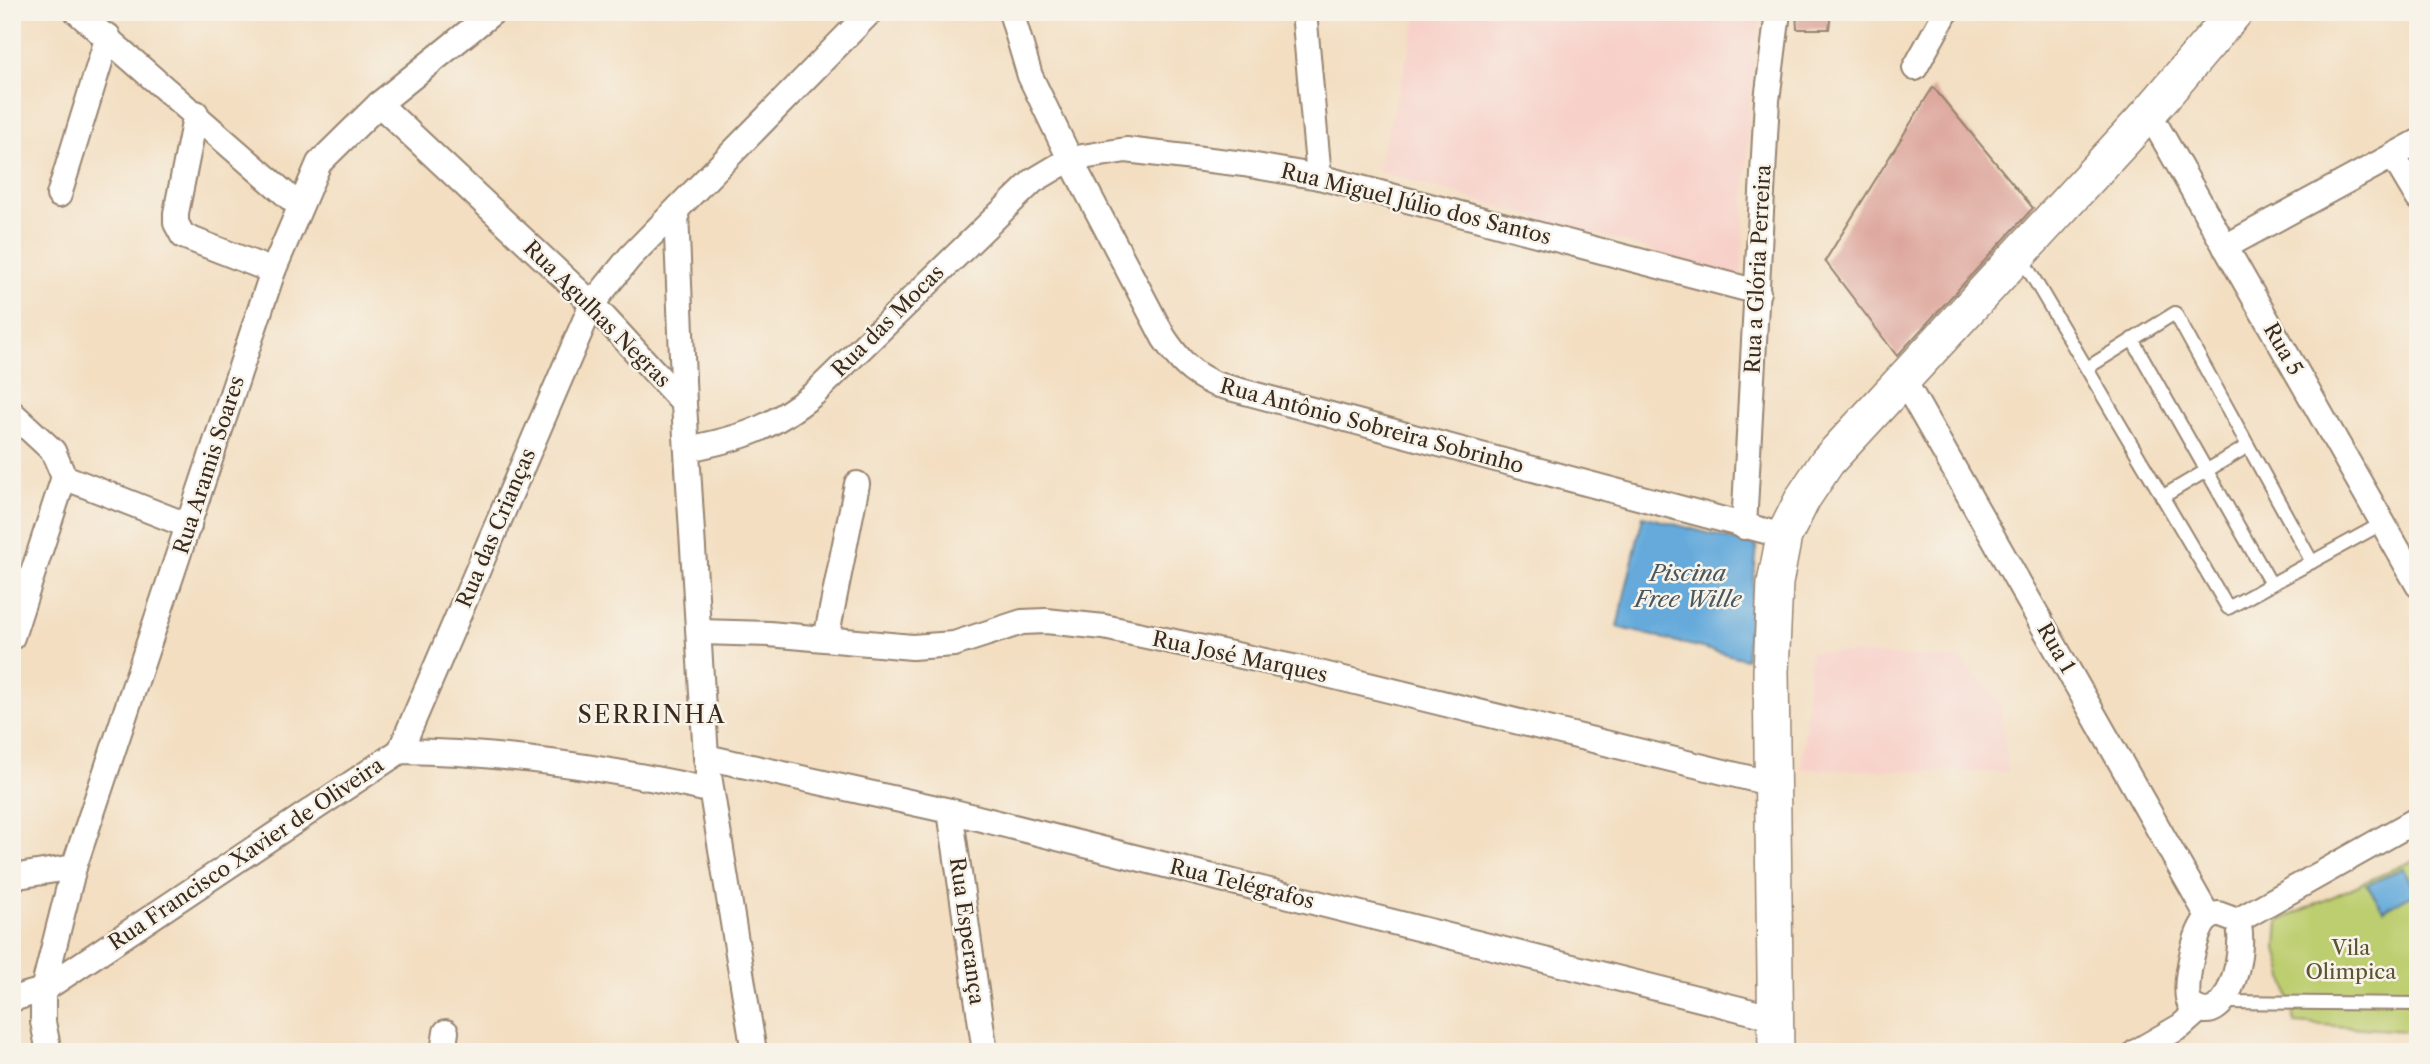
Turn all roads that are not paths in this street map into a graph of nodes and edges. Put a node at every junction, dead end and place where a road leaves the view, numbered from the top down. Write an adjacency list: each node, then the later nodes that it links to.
1 (77, 12): 9 (street)
2 (493, 12): 11 (street, Rua Aramis Soares)
3 (870, 12): 21 (street)
4 (1011, 12): 16 (street, Rua Antônio Sobreira Sobrinho)
5 (1304, 12): 17 (street)
6 (1778, 12): 25 (street, Rua a Glória Perreira)
7 (1946, 12): 10 (street)
8 (2235, 12): 13 (main road)
9 (108, 37): 12 (street); 18 (street)
10 (1915, 68)
11 (379, 104): 20 (street, Rua Aramis Soares); 26 (street, Rua Agulhas Negras)
12 (196, 113): 20 (street); 24 (street)
13 (2149, 113): 22 (street, Rua 5); 23 (main road)
14 (2418, 142): 15 (street)
15 (2393, 156): 19 (street); 22 (street)
16 (1070, 159): 17 (street, Rua Miguel Júlio dos Santos); 33 (street, Rua das Mocas); 40 (street, Rua Antônio Sobreira Sobrinho)
17 (1319, 177): 25 (street, Rua Miguel Júlio dos Santos)
18 (59, 195)
19 (2418, 198)
20 (299, 205): 24 (street, Rua Aramis Soares)
21 (676, 212): 26 (street, Rua das Crianças); 30 (street)
22 (2225, 247): 38 (street, Rua 5)
23 (2018, 254): 28 (lane); 29 (main road)
24 (273, 271): 39 (street, Rua Aramis Soares)
25 (1758, 292): 40 (street, Rua a Glória Perreira)
26 (592, 304): 30 (street, Rua Agulhas Negras); 48 (street, Rua das Crianças)
27 (2132, 339): 28 (lane); 32 (lane); 34 (lane)
28 (2087, 368): 37 (lane)
29 (1903, 379): 41 (main road); 56 (street, Rua 1)
30 (684, 404): 33 (street, Rua Agulhas Negras)
31 (12, 413): 35 (street)
32 (2248, 446): 34 (lane); 42 (lane)
33 (687, 449): 45 (street, Rua Agulhas Negras)
34 (2207, 471): 37 (lane); 43 (lane)
35 (64, 477): 39 (street); 46 (street)
36 (857, 484): 47 (street)
37 (2162, 496): 43 (lane)
38 (2383, 523): 42 (lane); 44 (street, Rua 5)
39 (189, 526): 54 (street, Rua Aramis Soares)
40 (1744, 527): 41 (street, Rua Antônio Sobreira Sobrinho)
41 (1784, 536): 50 (main road)
42 (2312, 562): 43 (lane)
43 (2271, 584)
44 (2418, 585)
45 (700, 632): 47 (street, Rua José Marques); 49 (street, Rua Agulhas Negras)
46 (12, 637)
47 (826, 639): 50 (street, Rua José Marques)
48 (400, 751): 51 (street, Rua Francisco Xavier de Oliveira); 58 (street, Rua Francisco Xavier de Oliveira)
49 (706, 757): 51 (street, Rua Agulhas Negras); 52 (street, Rua Telégrafos)
50 (1773, 784): 63 (main road)
51 (709, 790): 65 (street, Rua Agulhas Negras)
52 (950, 811): 63 (street, Rua Telégrafos); 66 (street, Rua Esperança)
53 (2418, 819): 57 (street)
54 (74, 867): 55 (street); 58 (street, Rua Aramis Soares)
55 (12, 877)
56 (2209, 918): 57 (street); 62 (street)
57 (2237, 921): 60 (street)
58 (43, 990): 59 (street, Rua Francisco Xavier de Oliveira); 64 (street, Rua Aramis Soares)
59 (12, 999)
60 (2225, 1002): 61 (lane); 62 (street)
61 (2418, 1004)
62 (2199, 1010): 67 (street)
63 (1776, 1035)
64 (49, 1052)
65 (754, 1052)
66 (985, 1052)
67 (2136, 1052)

